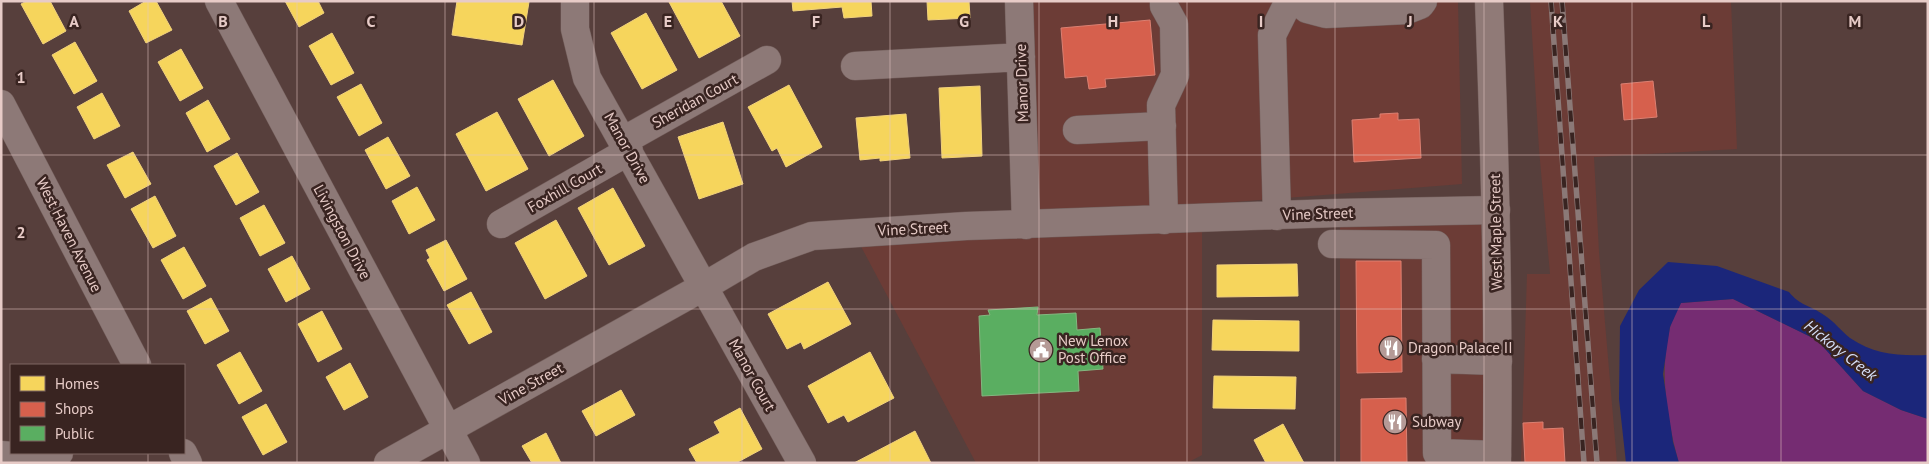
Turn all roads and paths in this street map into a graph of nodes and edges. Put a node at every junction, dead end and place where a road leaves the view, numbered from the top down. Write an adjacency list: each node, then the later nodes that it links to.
1 (219, 1): 26 (street, Livingston Drive)
2 (575, 1): 15 (street, Manor Drive)
3 (1019, 1): 9 (street, Manor Drive)
4 (1164, 1): 13 (street)
5 (1289, 1): 17 (street)
6 (1299, 1): 7 (street)
7 (1423, 1)
8 (1489, 1): 16 (main road, West Maple Street)
9 (1021, 57): 11 (street); 20 (street, Manor Drive)
10 (767, 60): 15 (street, Sheridan Court)
11 (855, 66)
12 (1, 104): 25 (street, West Haven Avenue)
13 (1162, 126): 14 (street); 18 (street)
14 (1077, 130)
15 (626, 146): 19 (street, Foxhill Court); 22 (street, Manor Drive)
16 (1496, 210): 17 (street, Vine Street); 24 (main road, West Maple Street)
17 (1277, 216): 18 (street, Vine Street)
18 (1164, 220): 20 (street, Vine Street)
19 (501, 224)
20 (1026, 225): 22 (street, Vine Street)
21 (1332, 244): 23 (street)
22 (703, 287): 26 (street, Vine Street); 32 (street, Manor Court)
23 (1436, 359): 24 (street); 29 (street)
24 (1498, 361): 29 (main road, West Maple Street)
25 (136, 364)
26 (448, 430): 30 (street, Vine Street); 31 (street, Livingston Drive)
27 (50, 454): 28 (street)
28 (1, 455)
29 (1497, 459)
30 (388, 463)
31 (466, 463)
32 (802, 463)

